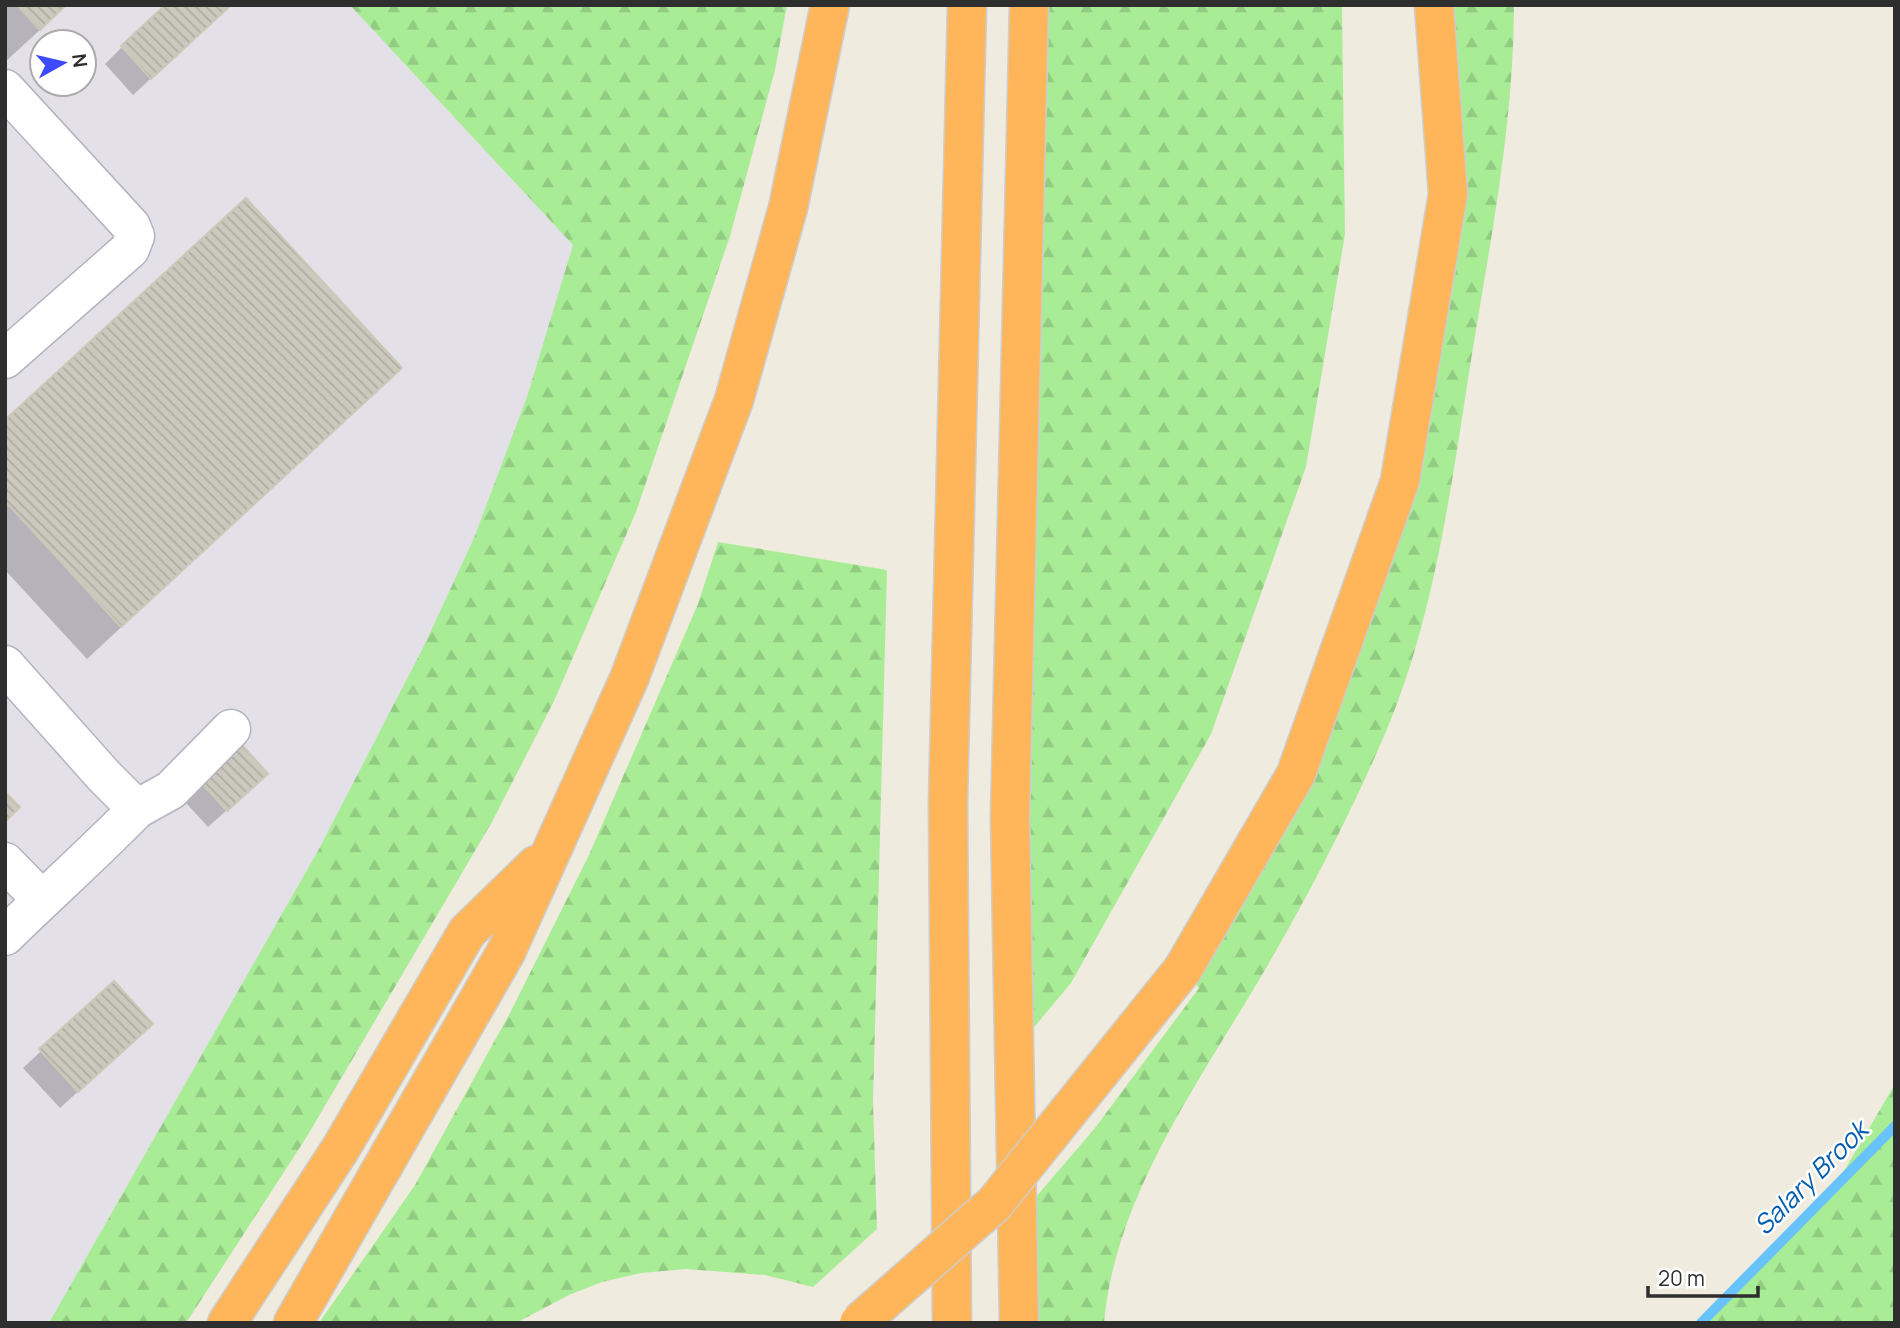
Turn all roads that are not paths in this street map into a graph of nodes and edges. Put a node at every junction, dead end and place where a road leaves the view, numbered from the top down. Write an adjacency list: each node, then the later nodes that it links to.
1 (830, 5): 10 (highway)
2 (967, 5): 17 (highway)
3 (1029, 5): 18 (highway)
4 (1434, 5): 16 (highway, bridge)
5 (5, 89): 6 (lane)
6 (5, 359)
7 (5, 665): 9 (lane)
8 (231, 729): 9 (lane)
9 (137, 809): 12 (lane)
10 (553, 849): 14 (highway); 15 (highway)
11 (5, 862): 12 (lane)
12 (42, 900): 13 (lane)
13 (5, 936)
14 (227, 1323)
15 (293, 1323)
16 (859, 1323)
17 (952, 1323)
18 (1019, 1323)

